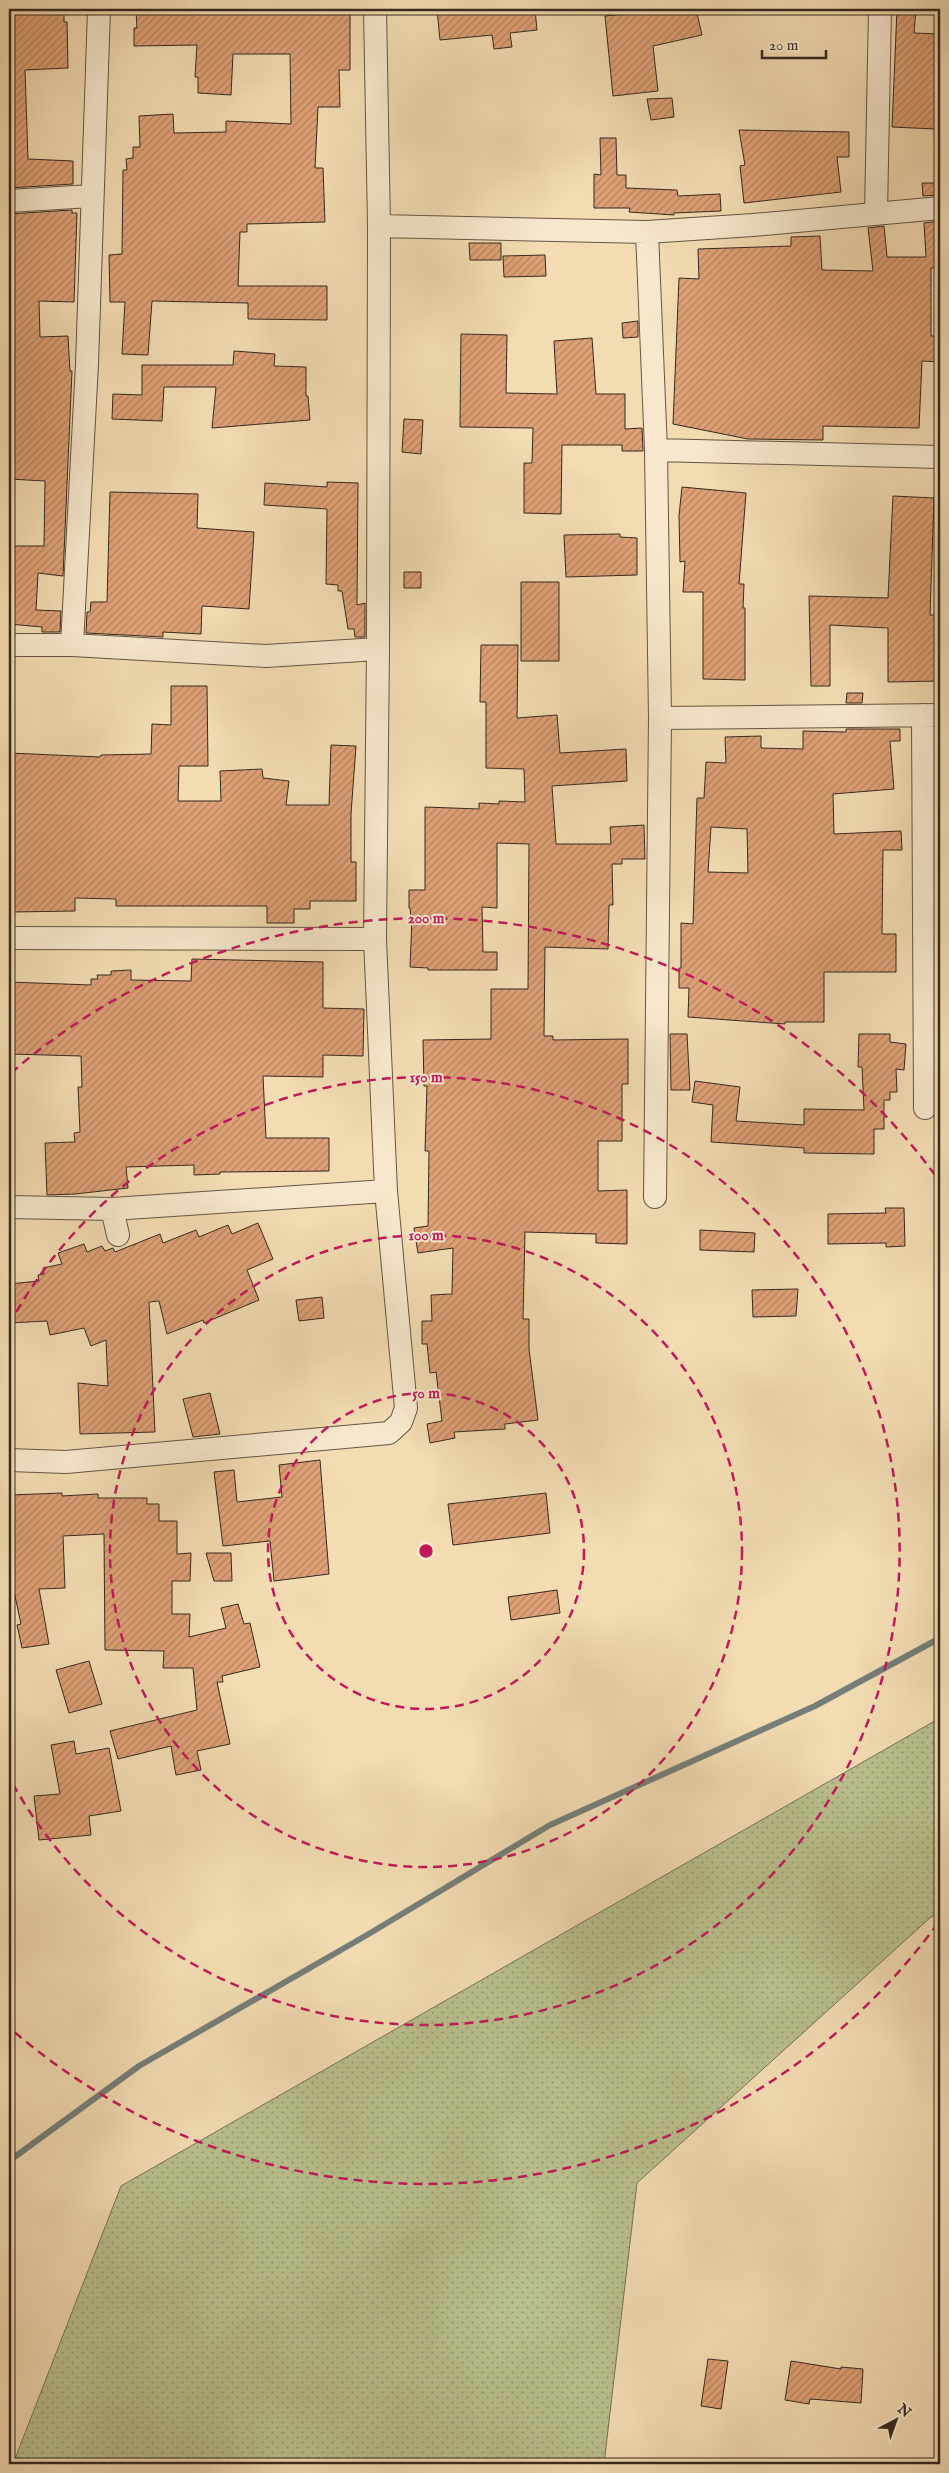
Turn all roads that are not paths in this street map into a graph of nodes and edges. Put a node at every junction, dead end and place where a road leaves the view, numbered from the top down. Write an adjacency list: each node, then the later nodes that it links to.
1 (99, 9): 4 (street)
2 (375, 9): 8 (street)
3 (880, 9): 7 (street)
4 (91, 196): 5 (street); 13 (street)
5 (9, 201)
6 (940, 208): 7 (street)
7 (876, 212): 9 (street)
8 (379, 226): 9 (street); 14 (street)
9 (647, 232): 10 (street)
10 (656, 450): 11 (street); 16 (street)
11 (940, 456)
12 (9, 645): 13 (street)
13 (72, 645): 14 (street)
14 (378, 649): 18 (street)
15 (932, 715): 16 (street); 19 (street)
16 (660, 718): 21 (street)
17 (9, 938): 18 (street)
18 (374, 939): 20 (street)
19 (925, 1108)
20 (386, 1191): 23 (street); 25 (street)
21 (655, 1197)
22 (9, 1207): 23 (street)
23 (112, 1209): 24 (street)
24 (118, 1235)
25 (9, 1460)

